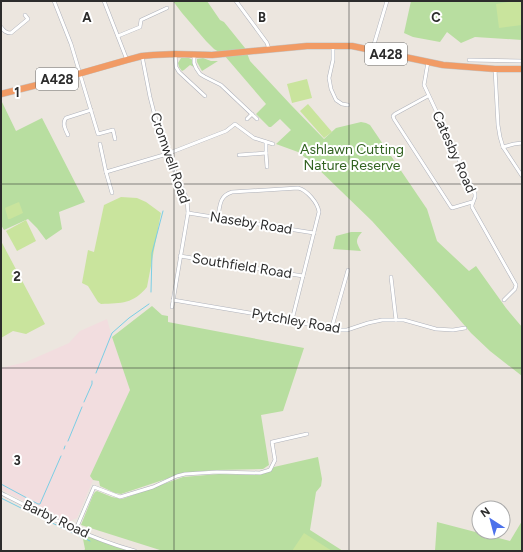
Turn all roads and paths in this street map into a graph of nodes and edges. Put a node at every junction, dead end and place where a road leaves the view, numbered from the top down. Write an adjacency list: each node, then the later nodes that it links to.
1 (54, 1): 23 (street)
2 (104, 1): 10 (street)
3 (236, 1): 12 (street)
4 (387, 1): 13 (street)
5 (167, 8): 10 (street)
6 (25, 15): 7 (street)
7 (28, 19): 8 (street); 9 (street)
8 (32, 23)
9 (1, 27)
10 (118, 36): 17 (street)
11 (333, 45): 12 (highway, A428); 13 (highway, A428); 29 (street)
12 (269, 49): 15 (highway, A428)
13 (372, 51): 20 (highway, A428)
14 (175, 54): 15 (highway, A428); 16 (highway, A428); 24 (street)
15 (194, 55): 33 (street)
16 (142, 56): 17 (highway, A428); 44 (street, Cromwell Road)
17 (127, 60): 23 (highway, A428)
18 (469, 60): 19 (street)
19 (522, 61)
20 (428, 62): 21 (highway, A428); 27 (street, Catesby Road)
21 (495, 69): 22 (highway, A428); 42 (street)
22 (522, 69)
23 (80, 73): 25 (highway, A428); 32 (street)
24 (202, 93): 26 (street); 28 (street)
25 (1, 94)
26 (205, 96)
27 (428, 96): 50 (street, Catesby Road); 50 (street)
28 (198, 97)
29 (342, 104): 30 (street); 31 (street)
30 (348, 105)
31 (340, 109)
32 (91, 110): 36 (street); 37 (street)
33 (249, 113): 34 (street); 35 (street)
34 (247, 118)
35 (257, 119)
36 (68, 135)
37 (115, 138)
38 (266, 142): 41 (street); 43 (street); 44 (street)
39 (522, 143): 42 (street)
40 (100, 144): 47 (street)
41 (272, 144)
42 (503, 147): 48 (street)
43 (266, 152): 45 (street); 46 (street)
44 (167, 154): 47 (street); 51 (street, Cromwell Road)
45 (239, 155)
46 (267, 167)
47 (106, 172): 49 (street)
48 (522, 176)
49 (112, 193)
50 (472, 202): 59 (street, Catesby Road)
51 (188, 213): 52 (street, Naseby Road); 54 (street, Cromwell Road)
52 (218, 217): 53 (street, Naseby Road); 53 (street)
53 (314, 233): 56 (street)
54 (180, 256): 56 (street, Southfield Road); 58 (street, Cromwell Road)
55 (348, 270): 64 (street)
56 (303, 276): 61 (street)
57 (391, 277): 62 (street)
58 (173, 300): 60 (street, Cromwell Road); 61 (street, Pytchley Road)
59 (504, 300)
60 (172, 307)
61 (292, 320): 64 (street, Pytchley Road)
62 (396, 320): 63 (street, Pytchley Road); 64 (street, Pytchley Road)
63 (465, 328)
64 (331, 330)
65 (307, 434): 67 (street)
66 (1, 493): 67 (street, Barby Road)
67 (76, 529): 68 (street, Barby Road)
68 (135, 551)

